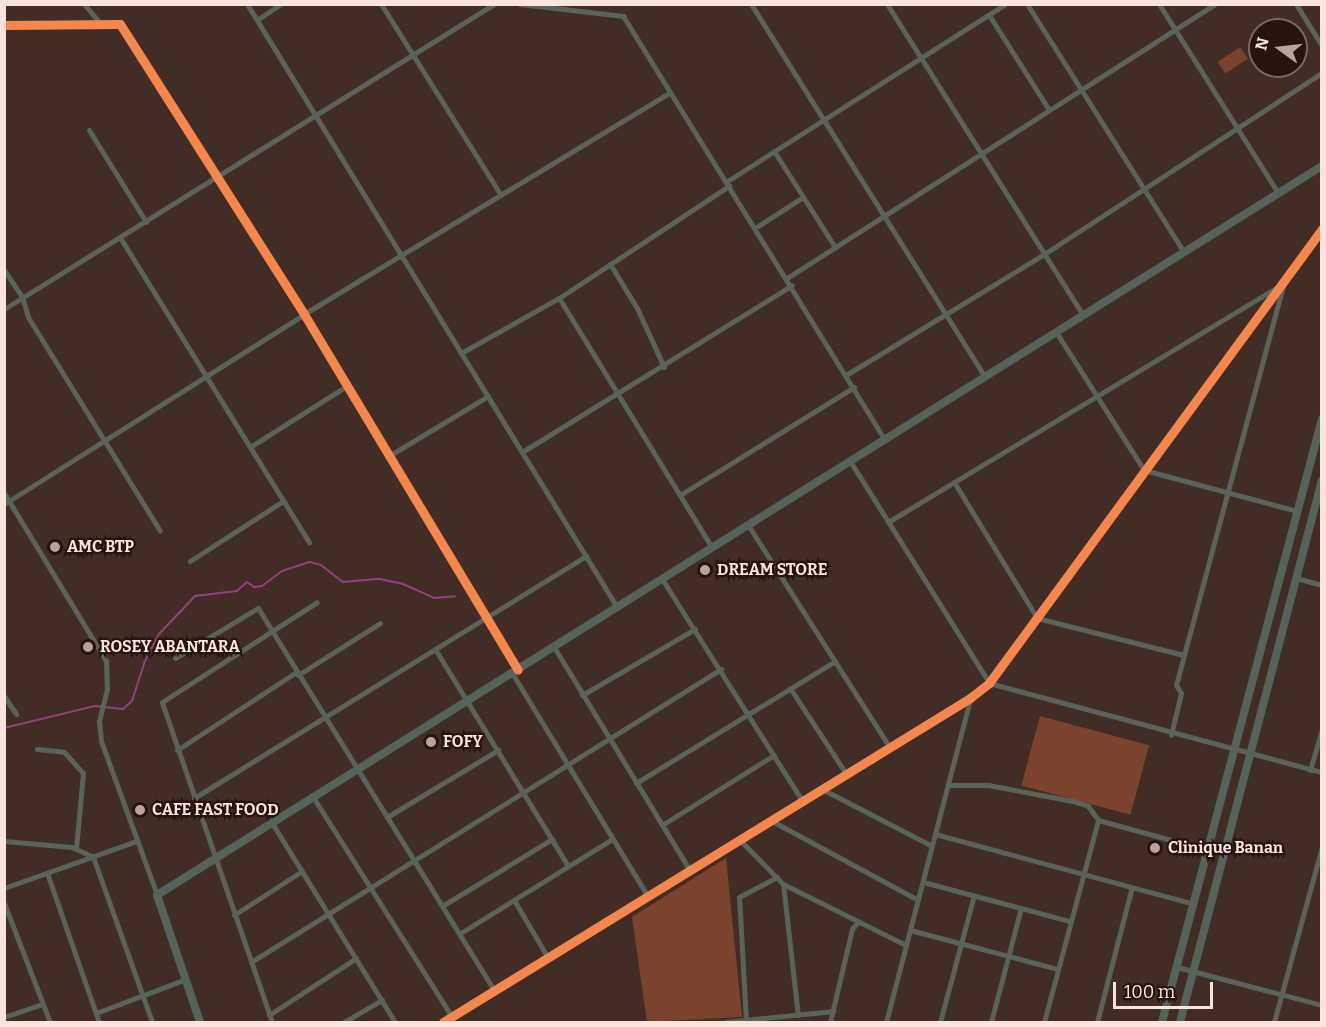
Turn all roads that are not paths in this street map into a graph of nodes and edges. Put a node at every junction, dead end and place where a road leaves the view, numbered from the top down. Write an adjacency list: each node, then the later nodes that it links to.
1 (84, 4): 16 (street)
2 (248, 4): 15 (street)
3 (281, 4): 15 (street)
4 (381, 4): 20 (street)
5 (494, 4): 20 (street)
6 (520, 4): 24 (street)
7 (751, 4): 27 (street)
8 (887, 4): 21 (street)
9 (1005, 4): 14 (street)
10 (1027, 4): 23 (street)
11 (1159, 4): 18 (street)
12 (1215, 4): 18 (street)
13 (1296, 4): 19 (street)
14 (989, 15): 21 (street); 25 (street)
15 (257, 20): 26 (street)
16 (101, 24): 17 (street); 33 (street)
17 (4, 25)
18 (1175, 30): 23 (street); 28 (street)
19 (1322, 46)
20 (412, 55): 26 (street); 37 (street)
21 (921, 58): 27 (street); 31 (street)
22 (1322, 73): 28 (street)
23 (1081, 90): 25 (street); 35 (street)
24 (670, 92): 34 (street); 37 (street)
25 (1049, 110): 31 (street)
26 (315, 115): 33 (street); 47 (street)
27 (824, 120): 30 (street); 39 (street)
28 (1237, 126): 35 (street); 36 (street)
29 (89, 130): 40 (street)
30 (774, 151): 34 (street); 38 (street)
31 (981, 154): 39 (street); 46 (street)
32 (1322, 166): 36 (main road)
33 (216, 176): 40 (street); 56 (street)
34 (728, 184): 41 (street); 48 (street)
35 (1144, 189): 45 (street); 46 (street)
36 (1278, 193): 45 (main road)
37 (500, 194): 47 (street)
38 (803, 197): 41 (street); 44 (street)
39 (884, 216): 44 (street); 57 (street)
40 (146, 222): 43 (street)
41 (755, 228): 50 (street)
42 (1322, 229): 51 (street)
43 (121, 239): 53 (street); 63 (street)
44 (835, 247): 50 (street)
45 (1184, 252): 58 (main road)
46 (1044, 254): 57 (street); 58 (street)
47 (401, 255): 56 (street); 60 (street)
48 (610, 264): 54 (street); 61 (street)
49 (4, 270): 53 (street)
50 (787, 278): 52 (street)
51 (1285, 282): 69 (street); 77 (street); 81 (street)
52 (792, 285): 61 (street); 62 (street)
53 (22, 297): 55 (street); 71 (street)
54 (559, 298): 60 (street); 67 (street)
55 (4, 309)
56 (304, 314): 63 (street); 65 (street)
57 (946, 315): 62 (street); 64 (street)
58 (1083, 315): 59 (main road)
59 (1056, 332): 64 (main road); 69 (street)
60 (461, 353): 68 (street)
61 (664, 367): 67 (street)
62 (846, 375): 66 (street)
63 (207, 377): 71 (street); 73 (street)
64 (985, 377): 72 (main road)
65 (345, 387): 73 (street); 75 (street)
66 (854, 387): 72 (street); 82 (street)
67 (621, 394): 74 (street); 82 (street)
68 (488, 396): 74 (street); 75 (street)
69 (1096, 397): 77 (street); 79 (street)
70 (1322, 419): 85 (main road)
71 (104, 438): 84 (street); 88 (street)
72 (885, 440): 76 (main road)
73 (250, 447): 83 (street)
74 (522, 452): 91 (street)
75 (387, 457): 98 (street)
76 (850, 461): 86 (street); 87 (main road)
77 (1144, 470): 81 (street); 99 (street)
78 (1322, 480): 93 (main road)
79 (954, 482): 86 (street); 99 (street)
80 (4, 493): 84 (street)
81 (1230, 494): 85 (street); 105 (street)
82 (680, 495): 90 (street)
83 (283, 501): 89 (street); 92 (street)
84 (7, 503): 152 (street)
85 (1297, 511): 127 (main road)
86 (888, 522): 111 (street)
87 (748, 525): 90 (main road); 107 (street)
88 (160, 531)
89 (309, 542)
90 (712, 548): 94 (main road)
91 (586, 556): 97 (street); 98 (street)
92 (190, 561)
93 (1296, 578): 95 (street); 128 (main road)
94 (662, 579): 97 (main road); 101 (street)
95 (1322, 585)
96 (317, 602): 102 (street)
97 (617, 607): 103 (main road)
98 (486, 617): 104 (street); 109 (street)
99 (1037, 618): 105 (street); 111 (street)
100 (380, 623): 110 (street)
101 (694, 629): 108 (street); 113 (street)
102 (271, 631): 106 (street); 110 (street); 125 (street)
103 (554, 647): 109 (main road); 113 (street)
104 (435, 649): 116 (street); 119 (street)
105 (1184, 655): 121 (street)
106 (175, 658)
107 (835, 661): 112 (street); 123 (street)
108 (721, 669): 117 (street); 122 (street)
109 (515, 671): 116 (main road); 130 (street)
110 (297, 673): 119 (street); 125 (street)
111 (989, 683): 115 (street); 121 (street)
112 (790, 688): 117 (street); 134 (street)
113 (582, 695): 122 (street)
114 (4, 696): 118 (street)
115 (970, 699): 123 (street); 136 (street)
116 (469, 700): 126 (street); 131 (main road)
117 (749, 713): 129 (street); 135 (street)
118 (16, 714)
119 (326, 717): 131 (street); 140 (street)
120 (1322, 729): 132 (street)
121 (1171, 735): 127 (street)
122 (609, 739): 130 (street); 135 (street)
123 (890, 748): 134 (street)
124 (37, 749): 155 (street)
125 (177, 750): 140 (street)
126 (498, 750): 138 (street); 142 (street)
127 (1234, 750): 128 (street); 156 (main road)
128 (1250, 754): 132 (street); 194 (main road)
129 (774, 755): 141 (street); 146 (street)
130 (567, 765): 138 (street); 148 (street)
131 (360, 769): 139 (main road); 142 (street)
132 (1310, 770): 133 (street)
133 (1322, 772)
134 (847, 775): 137 (street)
135 (636, 783): 146 (street)
136 (948, 785): 143 (street); 147 (street)
137 (822, 789): 141 (street); 153 (street)
138 (523, 792): 149 (street); 159 (street)
139 (313, 797): 145 (main road); 168 (street)
140 (194, 798): 158 (street)
141 (803, 801): 144 (street)
142 (387, 817): 159 (street)
143 (1098, 820): 156 (street); 164 (street)
144 (772, 821): 150 (street); 175 (street)
145 (272, 823): 158 (main road); 161 (street)
146 (662, 825): 162 (street)
147 (935, 834): 153 (street); 164 (street)
148 (612, 838): 160 (street); 173 (street)
149 (552, 839): 160 (street); 178 (street)
150 (740, 840): 162 (street); 165 (street)
151 (4, 841): 155 (street)
152 (137, 841): 157 (street); 171 (street)
153 (932, 846): 166 (street)
154 (1322, 846): 197 (street)
155 (76, 849): 157 (street)
156 (1208, 850): 177 (main road)
157 (93, 857): 163 (street); 198 (street)
158 (215, 859): 171 (main road); 181 (street)
159 (414, 860): 168 (street); 178 (street)
160 (568, 867): 174 (street)
161 (302, 871): 180 (street); 181 (street)
162 (690, 871): 173 (street)
163 (47, 873): 170 (street); 203 (street)
164 (1083, 874): 169 (street); 182 (street)
165 (777, 877): 167 (street); 208 (street)
166 (923, 882): 172 (street); 175 (street)
167 (783, 884): 183 (street); 205 (street)
168 (370, 887): 180 (street); 207 (street)
169 (1132, 887): 177 (street); 223 (street)
170 (4, 888)
171 (157, 895): 195 (main road)
172 (974, 895): 179 (street); 186 (street)
173 (648, 897): 190 (street)
174 (514, 900): 185 (street); 190 (street)
175 (918, 900): 184 (street)
176 (4, 903): 200 (street)
177 (1194, 904): 192 (main road)
178 (442, 906): 185 (street)
179 (1021, 908): 182 (street); 188 (street)
180 (328, 914): 189 (street); 191 (street)
181 (234, 915): 191 (street)
182 (1071, 921): 193 (street)
183 (858, 922): 187 (street); 202 (street)
184 (910, 930): 186 (street); 187 (street)
185 (459, 934): 196 (street)
186 (961, 944): 188 (street); 220 (street)
187 (906, 945): 219 (street)
188 (1008, 956): 193 (street); 221 (street)
189 (356, 958): 199 (street); 204 (street)
190 (548, 958): 196 (street)
191 (251, 962): 204 (street)
192 (1177, 967): 194 (street); 224 (main road)
193 (1058, 969): 222 (street)
194 (1193, 972): 197 (street); 225 (main road)
195 (186, 980): 198 (street); 212 (main road)
196 (495, 991): 207 (street)
197 (1282, 995): 201 (street); 226 (street)
198 (142, 997): 203 (street); 211 (street)
199 (382, 1000): 214 (street); 215 (street)
200 (42, 1004): 206 (street); 209 (street)
201 (1322, 1005)
202 (833, 1011): 205 (street); 218 (street)
203 (96, 1013): 210 (street)
204 (269, 1015): 213 (street)
205 (798, 1015): 208 (street)
206 (4, 1017)
207 (452, 1017): 216 (street)
208 (746, 1020): 217 (street)
209 (50, 1023)
210 (99, 1023)
211 (152, 1023)
212 (200, 1023)
213 (272, 1023)
214 (344, 1023)
215 (395, 1023)
216 (443, 1023)
217 (726, 1023)
218 (830, 1023)
219 (886, 1023)
220 (940, 1023)
221 (991, 1023)
222 (1044, 1023)
223 (1097, 1023)
224 (1162, 1023)
225 (1180, 1023)
226 (1274, 1023)

